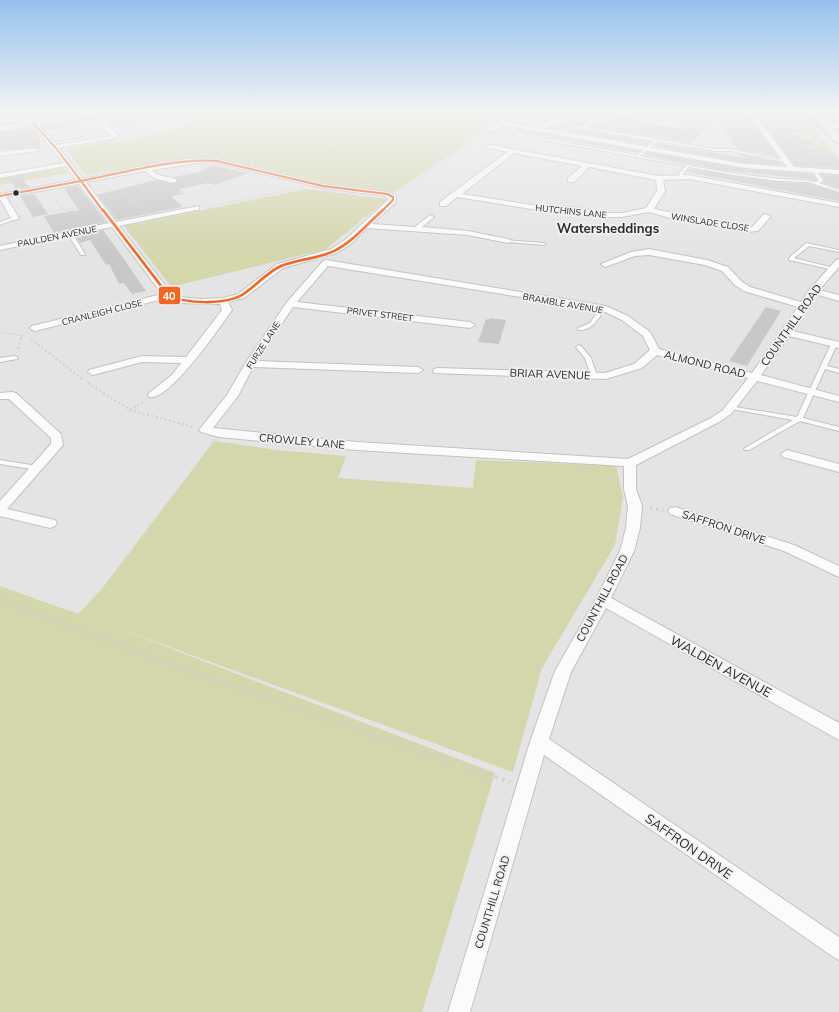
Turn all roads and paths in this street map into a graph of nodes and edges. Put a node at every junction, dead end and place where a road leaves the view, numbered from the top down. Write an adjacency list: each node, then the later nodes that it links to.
1 (63, 158): 18 (street)
2 (316, 158): 30 (path)
3 (344, 158): 14 (path)
4 (392, 158): 17 (path)
5 (432, 158): 17 (path)
6 (446, 158): 42 (path)
7 (504, 158): 43 (street)
8 (555, 158): 20 (street)
9 (644, 158): 21 (lane)
10 (700, 158): 22 (street)
11 (762, 158): 15 (lane)
12 (785, 158): 15 (street)
13 (826, 158): 16 (path)
14 (349, 159): 19 (path)
15 (787, 161): 24 (street)
16 (826, 161)
17 (418, 162): 38 (path)
18 (68, 164): 29 (street); 35 (street)
19 (341, 164): 28 (path); 33 (path)
20 (588, 164): 32 (street); 34 (street)
21 (688, 166): 27 (lane); 31 (lane)
22 (745, 166): 24 (street); 27 (lane)
23 (147, 169): 30 (street); 35 (street); 36 (street)
24 (793, 170): 25 (street)
25 (815, 171): 26 (street); 37 (lane)
26 (839, 172)
27 (738, 174): 37 (lane)
28 (353, 175)
29 (0, 176)
30 (282, 176): 39 (street)
31 (682, 177): 32 (street); 48 (street)
32 (660, 178): 50 (street)
33 (365, 179)
34 (571, 180)
35 (80, 181): 40 (street); 45 (street)
36 (172, 181)
37 (816, 183): 41 (lane)
38 (388, 184)
39 (317, 185): 42 (street); 49 (path)
40 (48, 187): 44 (street); 46 (path)
41 (839, 191)
42 (391, 195): 57 (street, FURZE LANE)
43 (457, 195): 47 (street); 50 (street, HUTCHINS LANE)
44 (1, 196): 53 (street)
45 (92, 196): 46 (street); 54 (path)
46 (98, 204): 56 (street)
47 (443, 204)
48 (839, 205)
49 (196, 208): 54 (street, PAULDEN AVENUE)
50 (649, 210): 51 (street, WINSLADE CLOSE)
51 (767, 216)
52 (430, 217): 58 (street)
53 (15, 218): 55 (lane)
54 (148, 218): 56 (street, PAULDEN AVENUE)
55 (0, 224)
56 (115, 225): 59 (street, PAULDEN AVENUE); 69 (street)
57 (366, 226): 58 (street); 65 (street, FURZE LANE)
58 (417, 230): 60 (street)
59 (70, 234): 62 (street, PAULDEN AVENUE); 64 (lane)
60 (508, 241): 61 (lane)
61 (544, 244)
62 (0, 248)
63 (839, 252): 67 (lane)
64 (83, 254)
65 (322, 260): 71 (street); 72 (street, FURZE LANE); 74 (street, BRAMBLE AVENUE)
66 (605, 264): 73 (street)
67 (837, 267): 68 (street, COUNTHILL ROAD)
68 (813, 291): 70 (street); 73 (street, COUNTHILL ROAD)
69 (168, 295): 71 (street); 76 (street, CRANLEIGH CLOSE)
70 (839, 298)
71 (223, 301): 86 (street)
72 (290, 304): 75 (street, PRIVET STREET); 87 (street, FURZE LANE)
73 (803, 306): 79 (street, COUNTHILL ROAD)
74 (603, 308): 77 (lane); 83 (street, BRAMBLE AVENUE)
75 (470, 325)
76 (35, 328): 80 (path)
77 (580, 329)
78 (0, 332): 80 (path)
79 (787, 332): 81 (street); 94 (street, COUNTHILL ROAD)
80 (21, 335): 84 (path); 101 (path)
81 (836, 344): 88 (lane)
82 (579, 347): 93 (lane)
83 (655, 351): 93 (street, BRIAR AVENUE); 94 (street, ALMOND ROAD)
84 (15, 358): 85 (lane)
85 (0, 360)
86 (189, 360): 92 (street); 96 (street)
87 (250, 364): 89 (street); 101 (street, FURZE LANE)
88 (824, 367): 91 (lane); 95 (lane)
89 (418, 370)
90 (438, 371): 93 (street, BRIAR AVENUE)
91 (839, 371)
92 (93, 372)
93 (594, 376)
94 (754, 377): 95 (street, ALMOND ROAD); 99 (street, COUNTHILL ROAD)
95 (813, 392): 98 (street, ALMOND ROAD); 100 (lane)
96 (153, 395)
97 (0, 396): 107 (street)
98 (839, 399)
99 (731, 407): 100 (lane); 106 (street, COUNTHILL ROAD)
100 (799, 419): 102 (lane); 103 (lane)
101 (205, 430): 106 (street, CROWLEY LANE)
102 (839, 430)
103 (747, 449)
104 (787, 454): 108 (street)
105 (0, 462): 107 (lane)
106 (630, 464): 109 (street, COUNTHILL ROAD)
107 (37, 468): 110 (street)
108 (839, 468)
109 (635, 506): 111 (path); 115 (street, COUNTHILL ROAD)
110 (0, 510): 112 (street)
111 (675, 511): 113 (street, SAFFRON DRIVE)
112 (50, 523)
113 (837, 568)
114 (0, 599): 118 (path)
115 (603, 600): 116 (street, WALDEN AVENUE); 117 (street, COUNTHILL ROAD)
116 (839, 732)
117 (539, 742): 118 (street, COUNTHILL ROAD); 119 (street, SAFFRON DRIVE)
118 (526, 787): 120 (street, COUNTHILL ROAD)
119 (839, 949)
120 (459, 1012)

